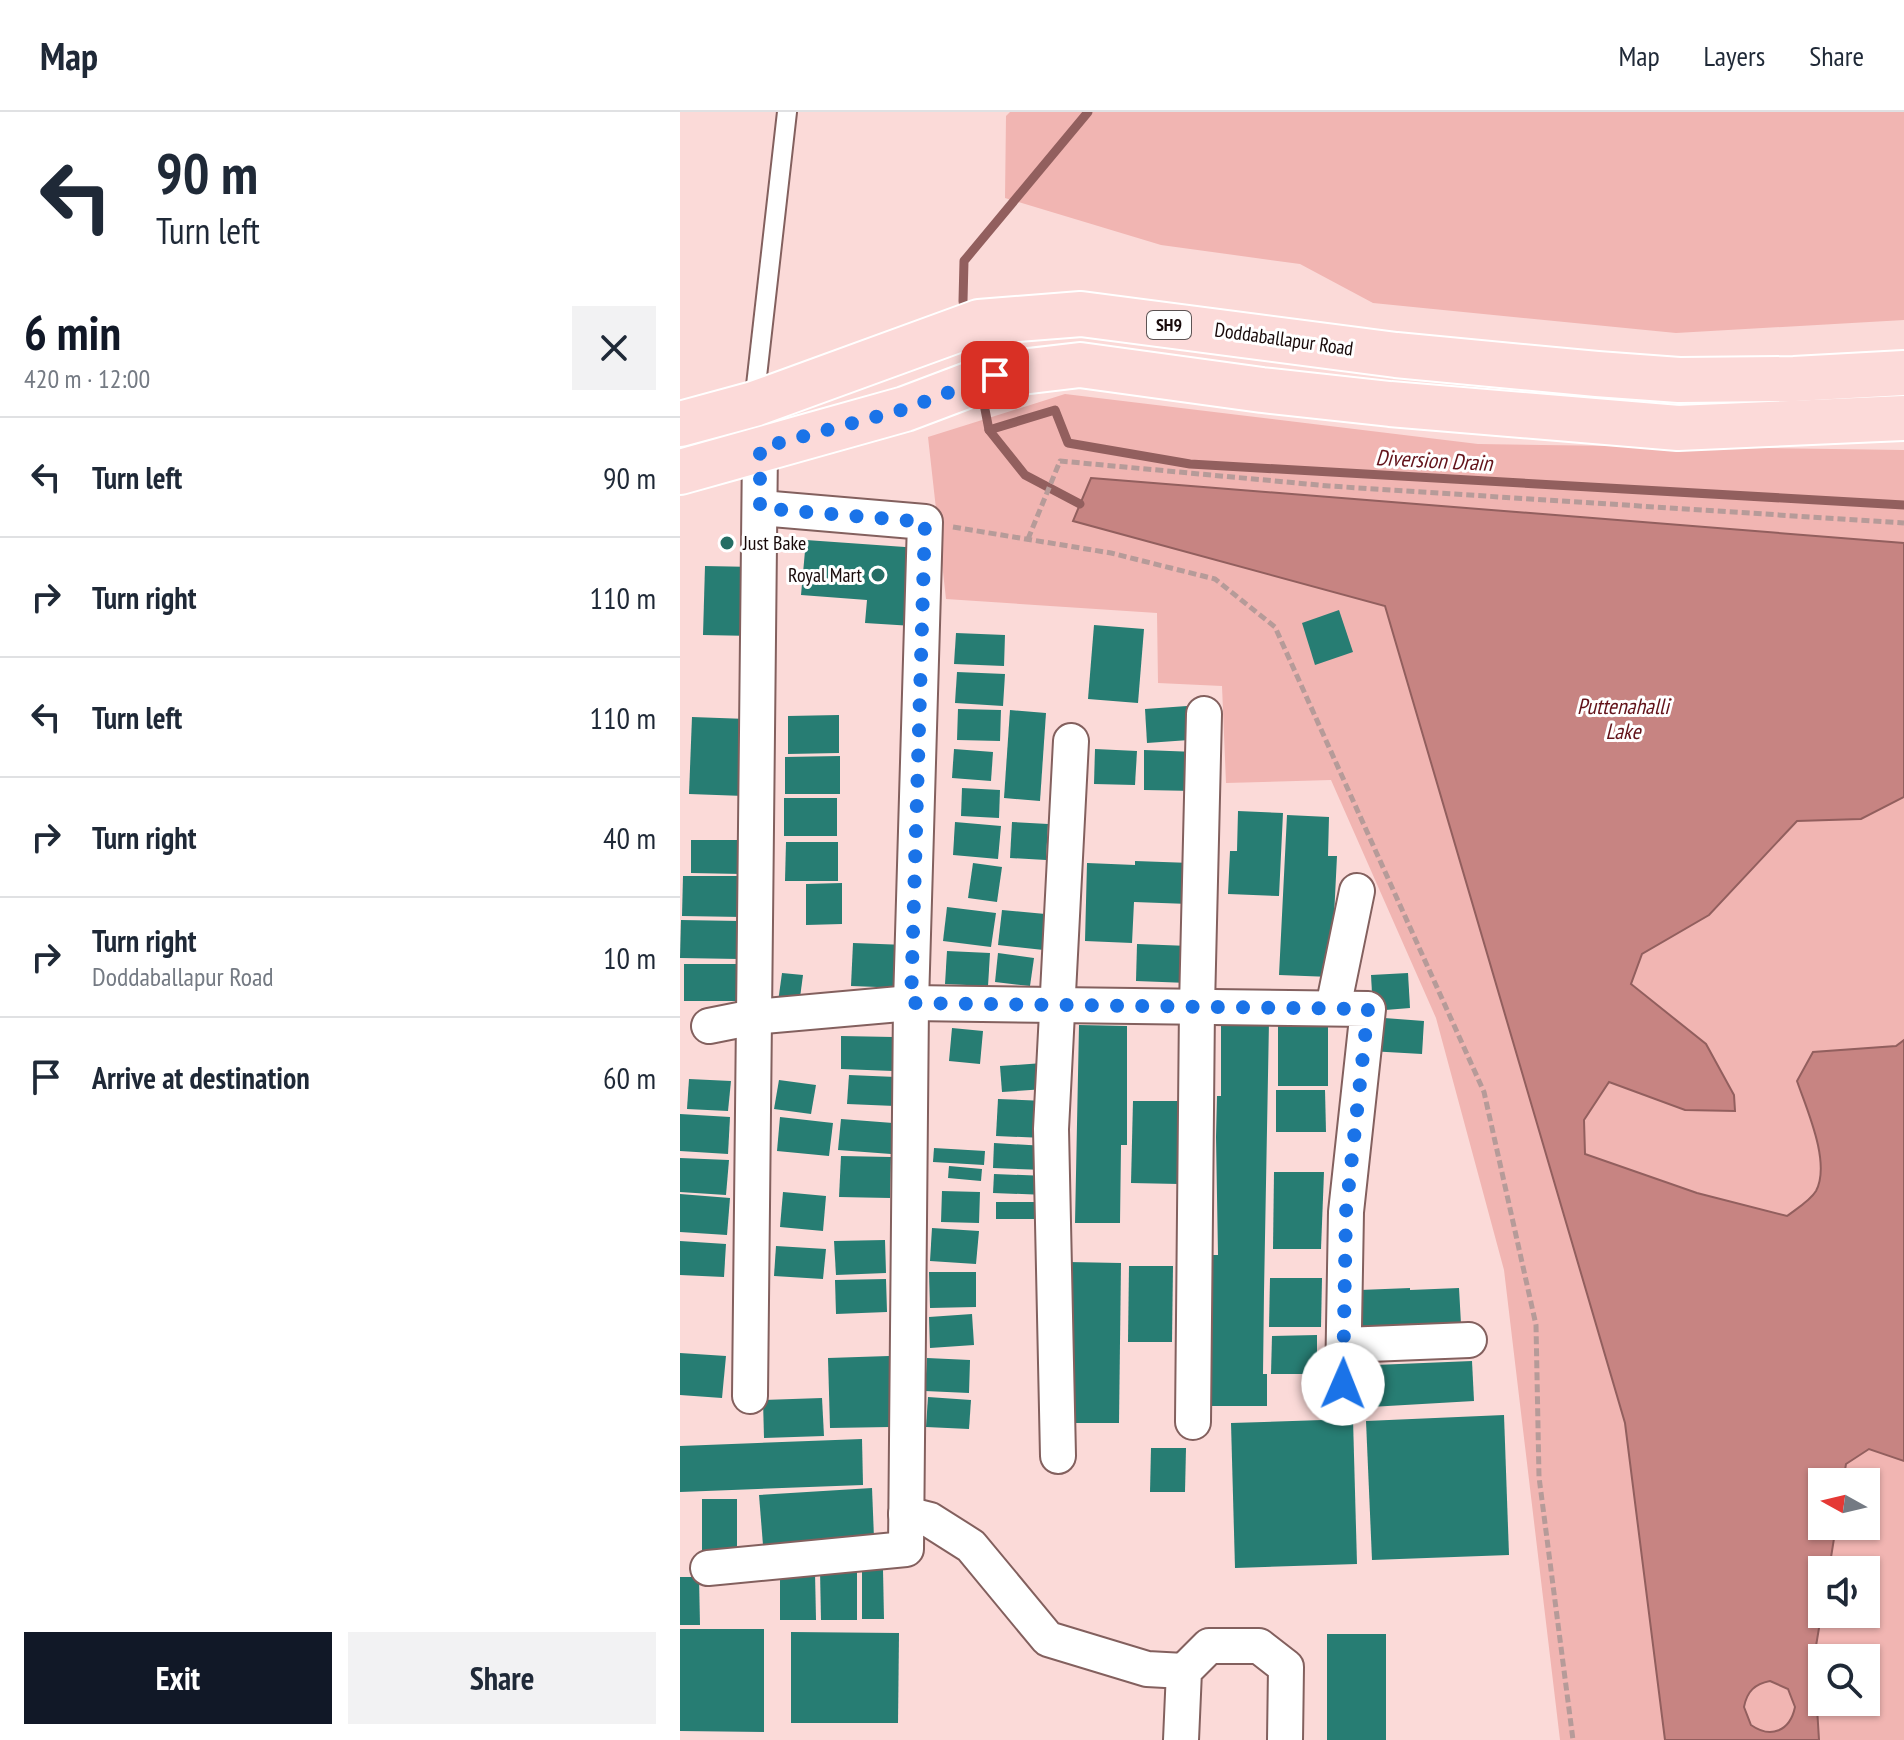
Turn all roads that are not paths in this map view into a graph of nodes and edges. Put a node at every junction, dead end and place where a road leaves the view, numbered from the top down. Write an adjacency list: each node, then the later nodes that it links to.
1 (787, 112): 3 (lane)
2 (1904, 373): 3 (main road, Doddaballapur Road / SH9)
3 (754, 404): 5 (main road, Doddaballapur Road / SH9)
4 (1904, 418): 6 (main road)
5 (680, 424)
6 (760, 448): 7 (main road); 8 (street)
7 (680, 472)
8 (760, 508): 12 (street); 16 (street)
9 (1204, 714): 14 (street)
10 (1071, 741): 13 (street)
11 (1357, 891): 15 (street)
12 (911, 1003): 13 (street); 16 (street); 24 (street)
13 (1057, 1004): 14 (street); 23 (street)
14 (1197, 1006): 15 (street); 22 (street)
15 (1333, 1008): 19 (street)
16 (754, 1017): 17 (street); 21 (street)
17 (709, 1026)
18 (1469, 1340): 19 (street)
19 (1344, 1345): 20 (street)
20 (1343, 1384)
21 (750, 1396)
22 (1193, 1422)
23 (1058, 1456)
24 (906, 1514): 25 (street); 26 (street)
25 (708, 1568)
26 (1184, 1671): 27 (street); 28 (street)
27 (1181, 1740)
28 (1285, 1740)

